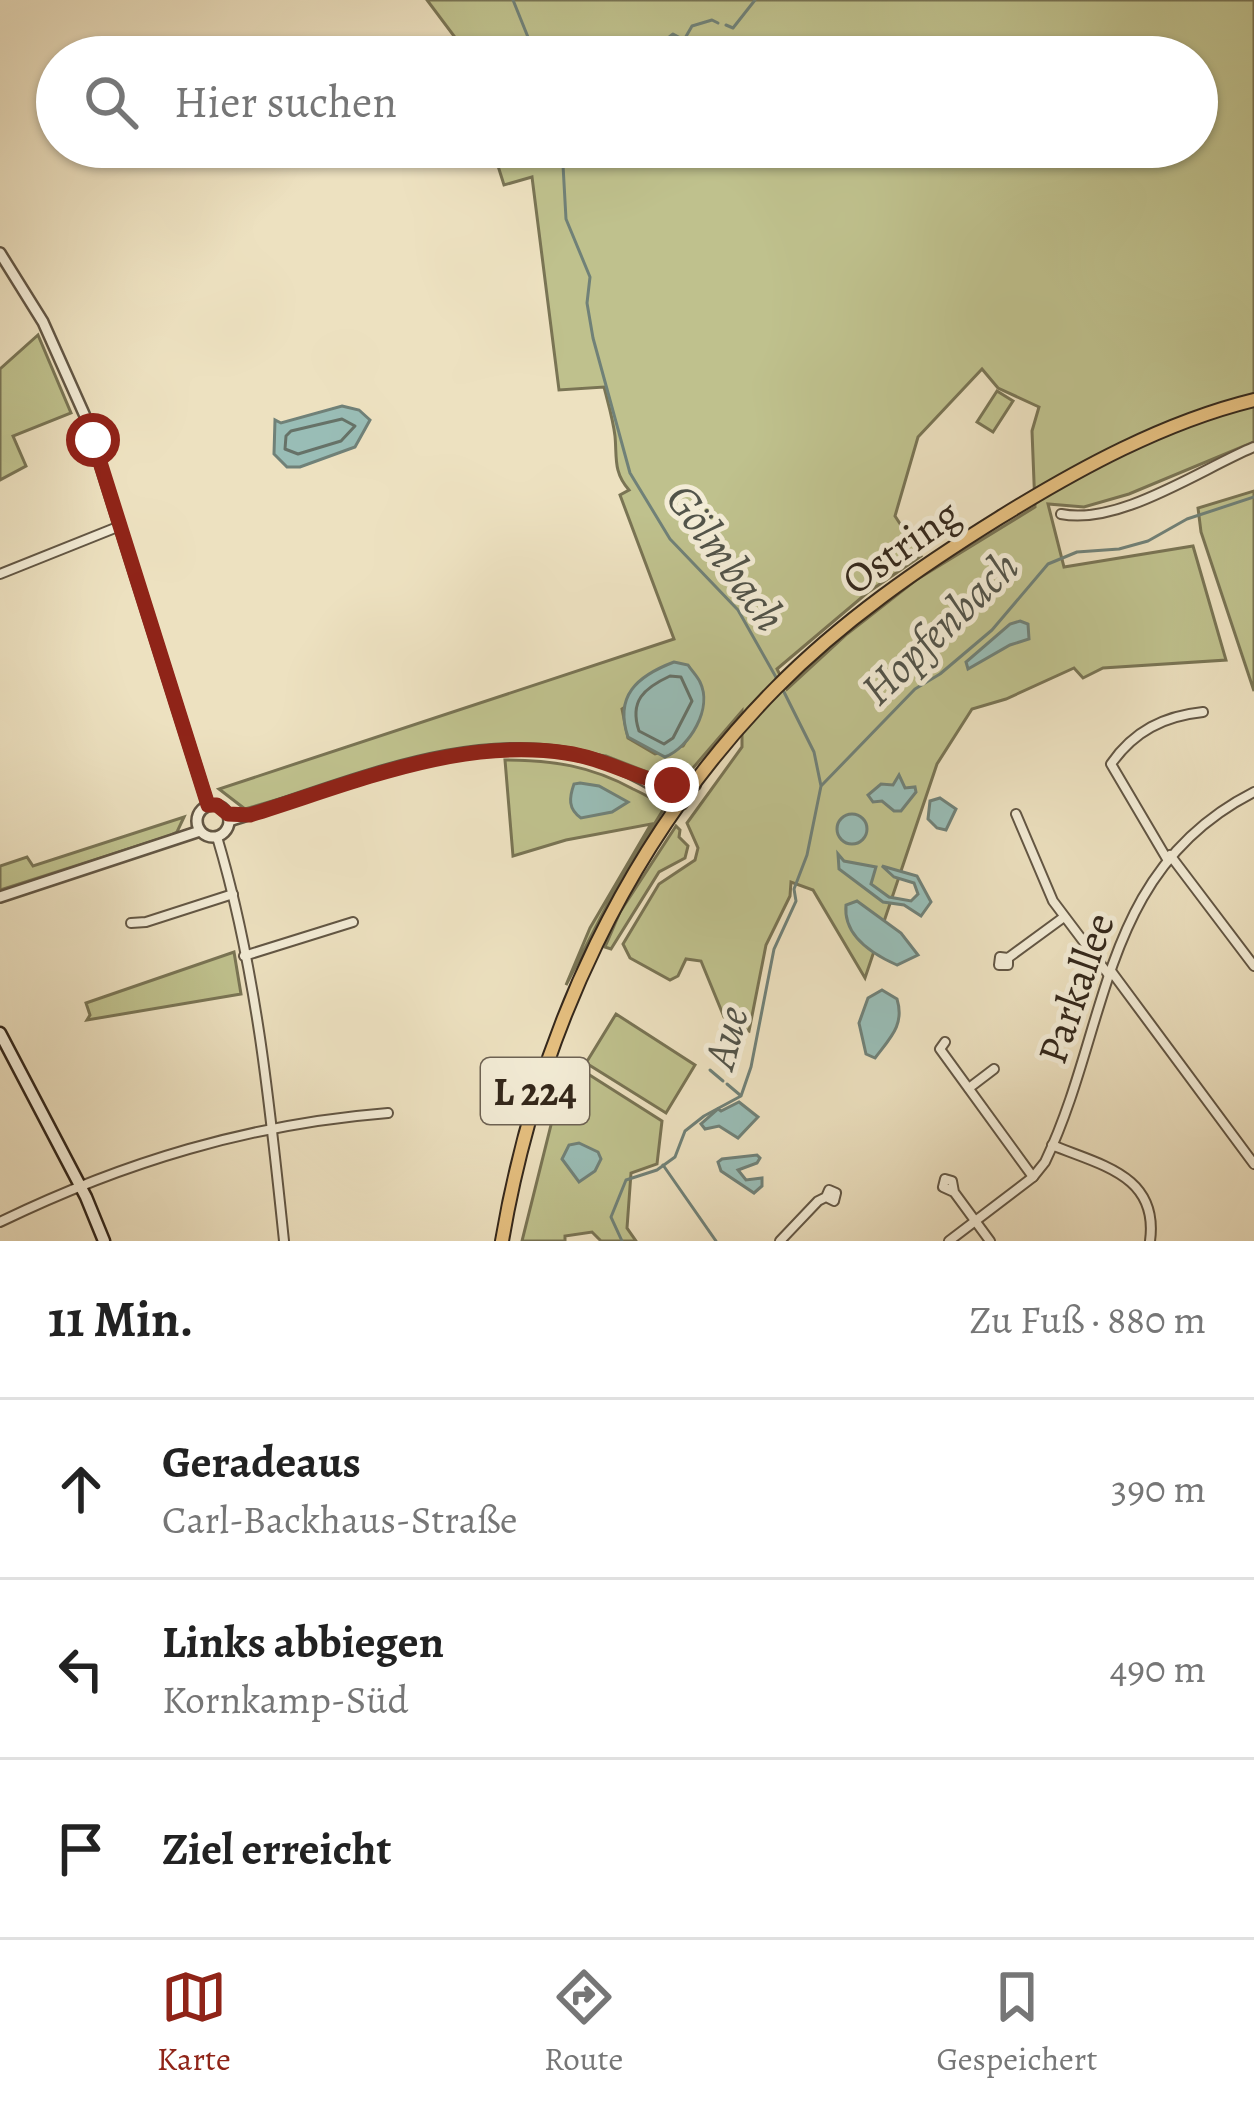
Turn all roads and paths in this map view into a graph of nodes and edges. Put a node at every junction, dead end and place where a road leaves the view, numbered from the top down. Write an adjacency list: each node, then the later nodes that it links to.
1 (0, 253): 5 (street)
2 (1254, 400): 10 (main road, Ostring / L 224)
3 (1254, 447): 4 (street)
4 (1061, 514)
5 (120, 526): 6 (street); 13 (street)
6 (0, 574)
7 (1203, 712): 18 (street)
8 (641, 778): 9 (street); 12 (street); 15 (street)
9 (672, 785): 10 (street); 12 (street)
10 (695, 785): 12 (main road, Ostring / L 224)
11 (1254, 792): 18 (street, Parkallee)
12 (682, 804): 44 (main road, Ostring / L 224)
13 (208, 805): 15 (street); 16 (street)
14 (1016, 814): 21 (street)
15 (229, 817): 17 (street)
16 (199, 828): 17 (street); 20 (street)
17 (217, 837): 19 (street)
18 (1169, 857): 26 (street); 27 (street, Parkallee)
19 (232, 894): 23 (street); 24 (street)
20 (0, 897)
21 (1064, 916): 25 (street); 27 (street)
22 (353, 922): 24 (street)
23 (131, 923)
24 (244, 956): 33 (street)
25 (1008, 958)
26 (1254, 966)
27 (1110, 973): 34 (street, Parkallee); 35 (street)
28 (0, 1033): 37 (main road)
29 (945, 1042): 31 (street)
30 (994, 1069): 31 (street)
31 (969, 1088): 36 (street)
32 (388, 1113): 33 (street)
33 (272, 1130): 37 (street); 43 (street)
34 (1052, 1145): 36 (street, Parkallee); 48 (street)
35 (1254, 1164)
36 (1033, 1177): 40 (street, Parkallee)
37 (77, 1185): 41 (street); 42 (main road)
38 (954, 1192): 40 (street)
39 (826, 1197): 45 (street)
40 (975, 1220): 46 (street, Parkallee); 47 (street)
41 (0, 1222)
42 (100, 1241)
43 (284, 1241)
44 (502, 1241)
45 (780, 1241)
46 (949, 1241)
47 (990, 1241)
48 (1150, 1241)

